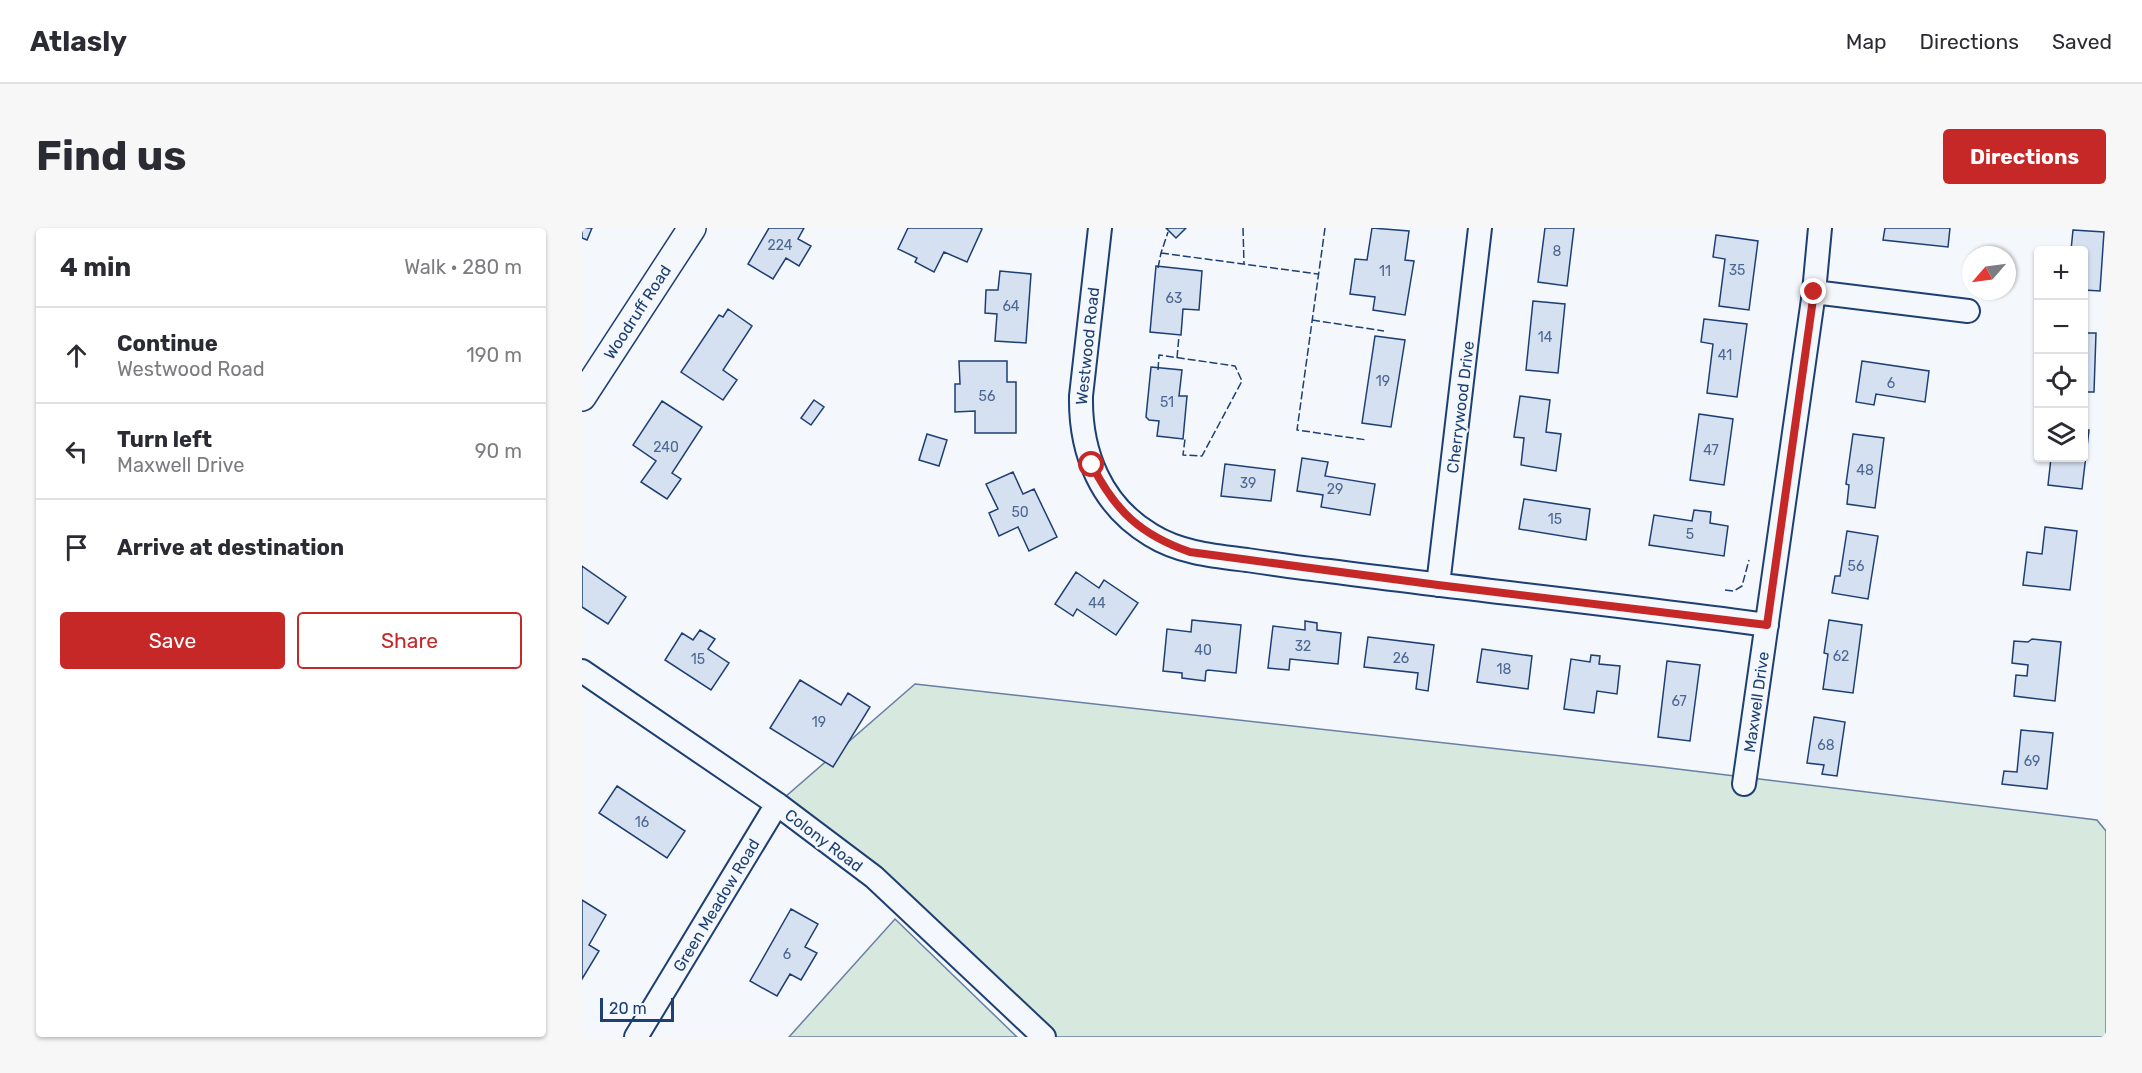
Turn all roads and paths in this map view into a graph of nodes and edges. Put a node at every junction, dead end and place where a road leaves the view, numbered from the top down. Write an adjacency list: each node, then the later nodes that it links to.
1 (692, 228): 7 (street, Woodruff Road)
2 (1100, 228): 8 (street, Westwood Road)
3 (1480, 228): 8 (street, Cherrywood Drive)
4 (1820, 228): 5 (street, Maxwell Drive)
5 (1814, 292): 6 (street); 9 (street, Maxwell Drive)
6 (1968, 311)
7 (582, 397)
8 (1438, 585): 9 (street, Westwood Road)
9 (1767, 625): 11 (street, Maxwell Drive)
10 (582, 671): 12 (street, Colony Road)
11 (1744, 784)
12 (777, 804): 13 (street, Green Meadow Road); 14 (street, Colony Road)
13 (636, 1037)
14 (1044, 1037)

